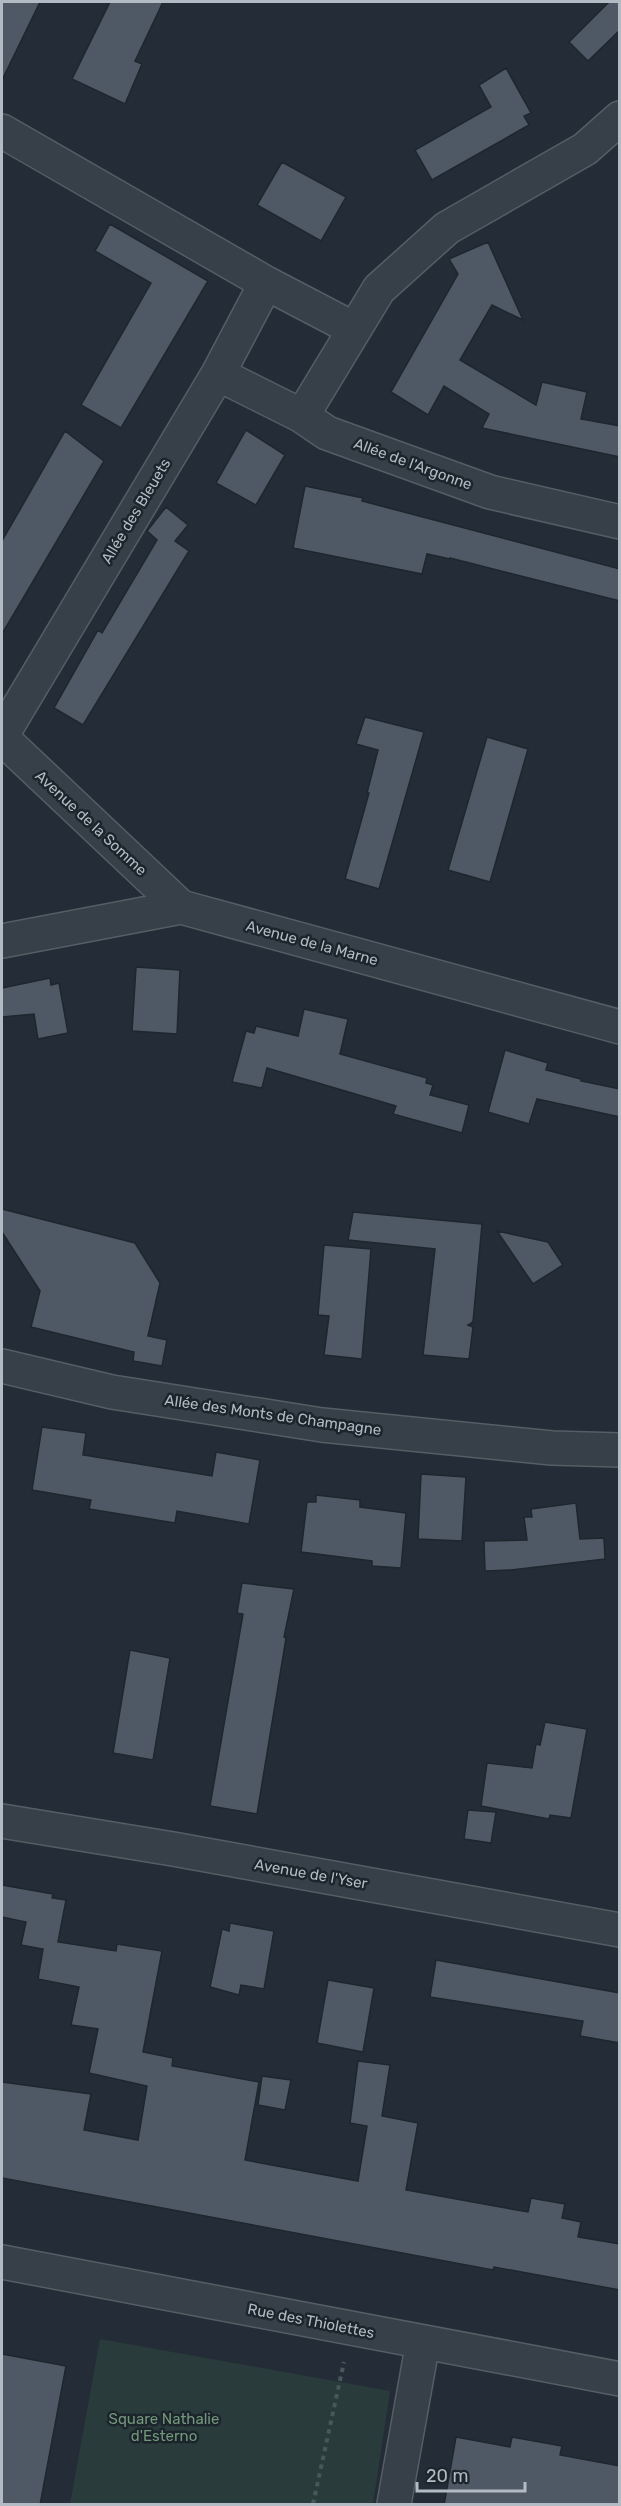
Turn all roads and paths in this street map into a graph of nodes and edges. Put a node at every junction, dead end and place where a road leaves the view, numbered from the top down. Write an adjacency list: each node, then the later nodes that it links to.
1 (620, 118): 4 (street)
2 (8, 135): 3 (street)
3 (266, 283): 4 (street); 5 (street, Allée des Bleuets)
4 (354, 329): 6 (street)
5 (219, 374): 6 (street, Allée de l'Argonne); 8 (street, Allée des Bleuets)
6 (302, 417): 7 (street, Allée de l'Argonne)
7 (620, 522)
8 (2, 737): 9 (street, Avenue de la Somme)
9 (181, 907): 10 (street, Avenue de la Marne); 11 (street, Avenue de la Marne)
10 (2, 941)
11 (620, 1027)
12 (2, 1366): 13 (street, Allée des Monts de Champagne)
13 (620, 1450)
14 (2, 1821): 15 (street, Avenue de l'Yser)
15 (620, 1930)
16 (2, 2262): 17 (street, Rue des Thiolettes)
17 (352, 2328): 18 (street, Rue des Thiolettes); 20 (path)
18 (423, 2342): 19 (street, Rue des Thiolettes); 21 (street)
19 (620, 2379)
20 (313, 2505)
21 (394, 2505)

